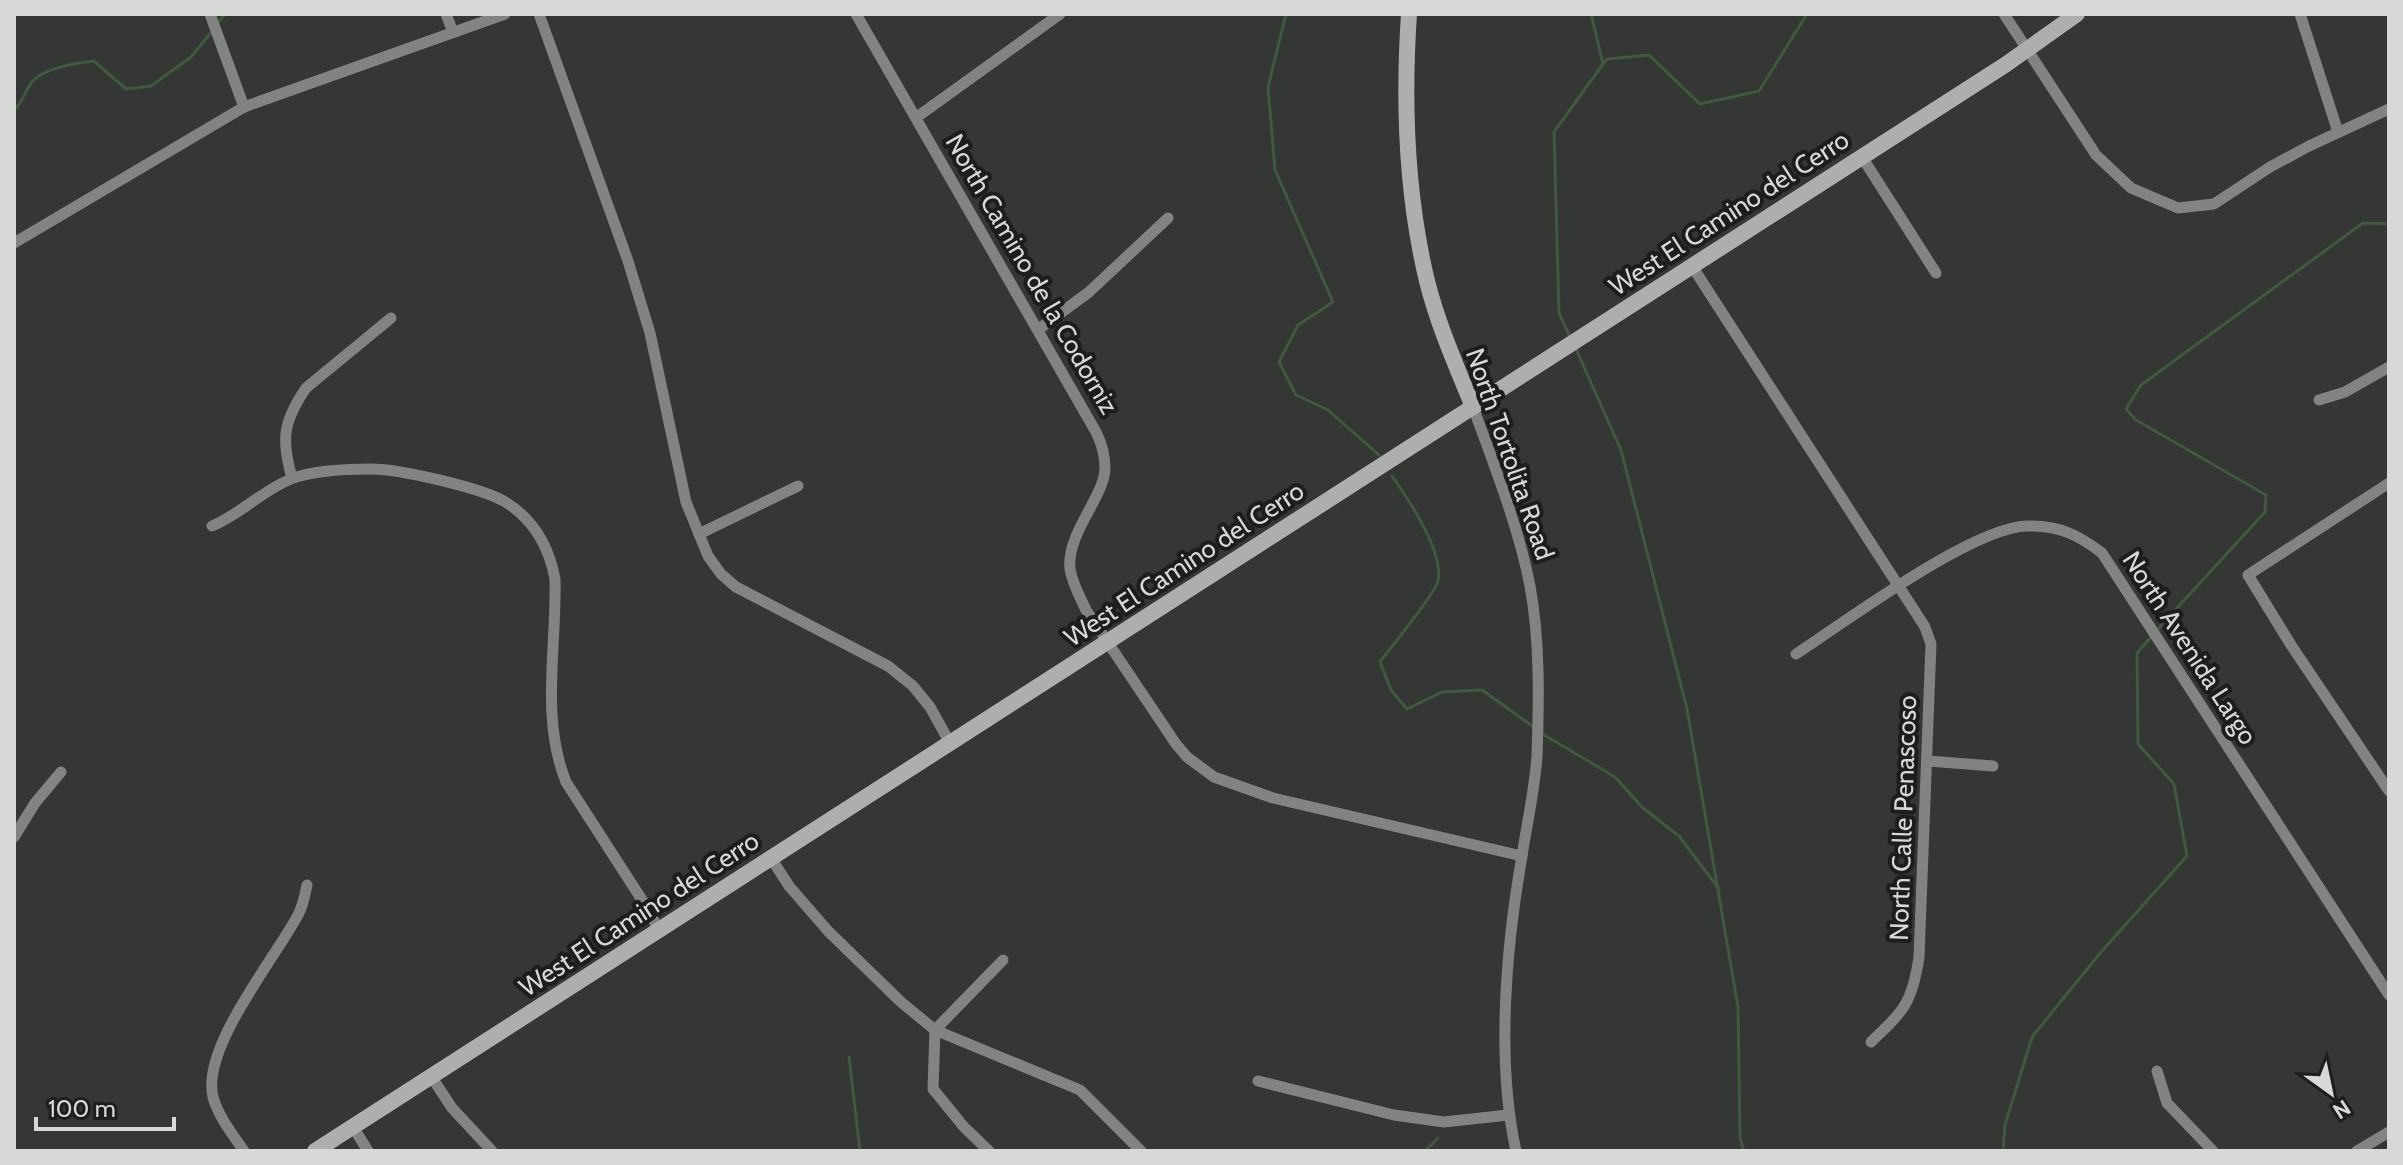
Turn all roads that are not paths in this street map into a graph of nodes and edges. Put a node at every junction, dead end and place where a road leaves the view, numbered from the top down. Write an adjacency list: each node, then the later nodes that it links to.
1 (210, 14): 13 (street)
2 (446, 14): 11 (street)
3 (505, 14): 11 (street)
4 (539, 14): 31 (street)
5 (856, 14): 15 (street, North Camino de la Codorniz)
6 (1060, 14): 15 (street)
7 (1409, 14): 26 (street, North Tortolita Road)
8 (2004, 14): 12 (street)
9 (2077, 14): 12 (street, West El Camino del Cerro)
10 (2300, 14): 16 (street)
11 (453, 32): 13 (street)
12 (2028, 50): 16 (street); 17 (street, West El Camino del Cerro)
13 (244, 107): 19 (street)
14 (2389, 109): 16 (street)
15 (917, 117): 23 (street, North Camino de la Codorniz)
16 (2338, 132)
17 (1862, 157): 20 (street, West El Camino del Cerro); 21 (street)
18 (1168, 218): 23 (street)
19 (14, 243)
20 (1692, 266): 26 (street, West El Camino del Cerro); 32 (street)
21 (1936, 273)
22 (391, 318): 27 (street)
23 (1039, 329): 33 (street, North Camino de la Codorniz)
24 (2389, 367): 25 (street)
25 (2319, 400)
26 (1473, 407): 33 (street, West El Camino del Cerro); 41 (street, North Tortolita Road)
27 (292, 478): 30 (street); 44 (street)
28 (2389, 483): 39 (street)
29 (798, 486): 31 (street)
30 (212, 526)
31 (699, 534): 35 (street)
32 (1898, 588): 34 (street, North Avenida Largo); 36 (street, North Calle Penascoso); 46 (street, North Avenida Largo)
33 (1107, 642): 35 (street, West El Camino del Cerro); 41 (street, North Camino de la Codorniz)
34 (1796, 654)
35 (950, 743): 42 (street, West El Camino del Cerro)
36 (1928, 761): 37 (street); 48 (street, North Calle Penascoso)
37 (1993, 766)
38 (61, 772): 40 (street)
39 (2389, 791)
40 (14, 837)
41 (1522, 856): 52 (street, North Tortolita Road)
42 (771, 858): 44 (street, West El Camino del Cerro); 47 (street)
43 (307, 885): 55 (street)
44 (659, 930): 50 (street, West El Camino del Cerro)
45 (1003, 960): 47 (street)
46 (2389, 995)
47 (935, 1030): 59 (street); 60 (street)
48 (1871, 1042)
49 (2157, 1071): 62 (street)
50 (431, 1076): 53 (street, West El Camino del Cerro); 58 (street)
51 (1258, 1081): 52 (street)
52 (1508, 1115): 61 (street, North Tortolita Road)
53 (353, 1127): 56 (street, West El Camino del Cerro); 57 (street)
54 (2389, 1132): 63 (street)
55 (244, 1151)
56 (315, 1151)
57 (368, 1151)
58 (492, 1151)
59 (989, 1151)
60 (1141, 1151)
61 (1516, 1151)
62 (2213, 1151)
63 (2357, 1151)

